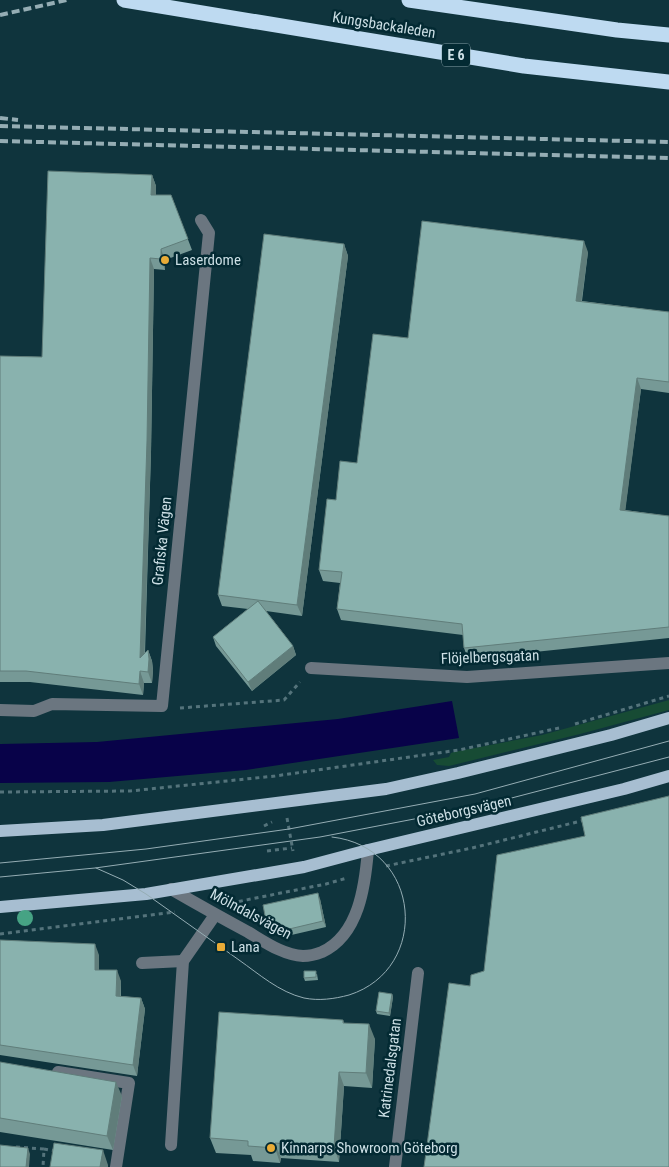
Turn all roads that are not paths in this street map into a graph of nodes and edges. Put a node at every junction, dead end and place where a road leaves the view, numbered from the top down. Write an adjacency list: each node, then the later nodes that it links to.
1 (124, 0): 4 (highway, Kungsbackaleden / E 6)
2 (410, 0): 3 (highway, Kungsbackaleden)
3 (669, 35)
4 (669, 82)
5 (201, 220): 8 (street, Grafiska Vägen)
6 (669, 663): 7 (street, Flöjelbergsgatan)
7 (312, 668)
8 (0, 710)
9 (669, 718): 11 (main road)
10 (669, 776): 12 (main road, Göteborgsvägen)
11 (0, 831)
12 (368, 850): 13 (main road, Göteborgsvägen); 16 (street, Mölndalsvägen)
13 (265, 874): 14 (main road, Mölndalsvägen)
14 (172, 889): 15 (main road, Mölndalsvägen); 16 (street, Mölndalsvägen)
15 (0, 907)
16 (215, 915): 17 (street)
17 (183, 961): 18 (street); 21 (street)
18 (142, 963)
19 (418, 973): 23 (street, Katrinedalsgatan)
20 (46, 1070): 22 (street)
21 (171, 1145)
22 (116, 1167)
23 (395, 1167)

